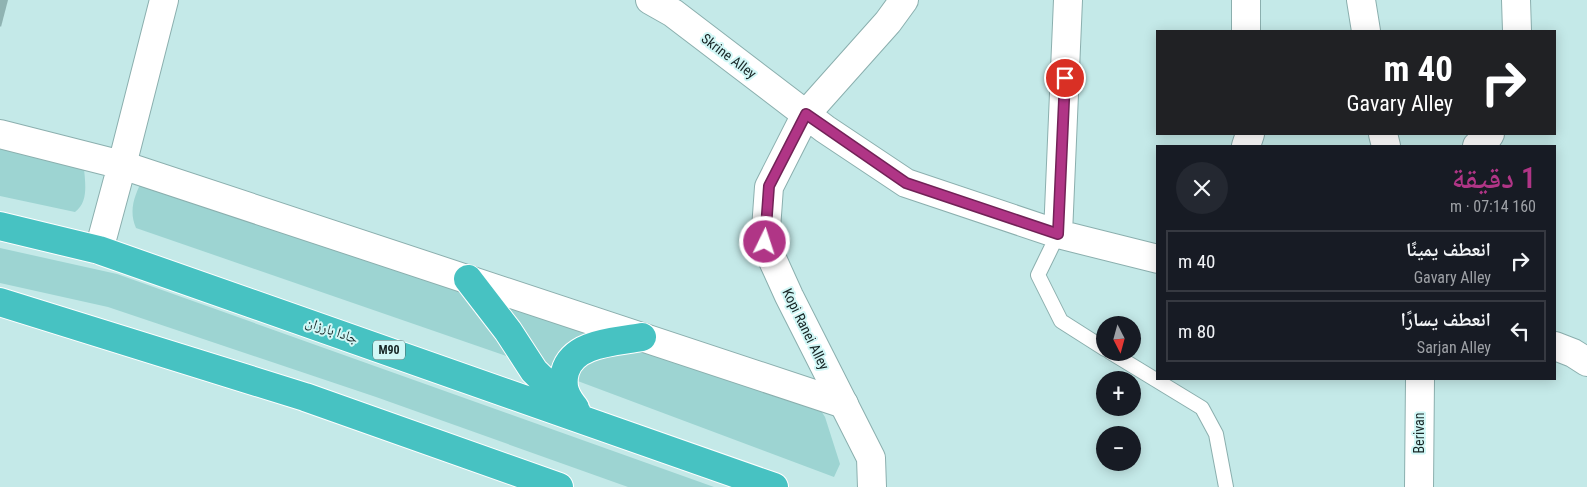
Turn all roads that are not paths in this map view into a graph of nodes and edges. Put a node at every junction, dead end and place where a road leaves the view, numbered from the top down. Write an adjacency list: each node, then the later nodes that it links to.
1 (164, 0): 15 (street)
2 (904, 0): 11 (street, Kopi Ranei Alley)
3 (1068, 0): 17 (street)
4 (1246, 0): 8 (street)
5 (1361, 0): 9 (street)
6 (1516, 0): 10 (street)
7 (669, 4): 11 (street, Skrine Alley)
8 (1246, 30)
9 (1366, 30)
10 (1517, 30)
11 (806, 114): 17 (street, Skrine Alley); 28 (street, Kopi Ranei Alley)
12 (0, 134): 15 (street)
13 (1489, 135): 14 (street)
14 (1478, 145)
15 (122, 164): 18 (street); 20 (street)
16 (0, 226): 18 (highway, جادا بارزان / M90)
17 (1058, 234): 19 (street, Skrine Alley); 23 (lane)
18 (99, 250): 29 (highway, جادا بارزان / M90)
19 (1156, 259)
20 (468, 279): 22 (street); 29 (highway)
21 (6, 310): 30 (highway)
22 (642, 337): 28 (street); 29 (highway)
23 (1096, 343)
24 (1556, 346): 26 (street)
25 (1125, 361): 33 (lane)
26 (1587, 362)
27 (1420, 380): 34 (street, Berivan)
28 (844, 404): 32 (street, Kopi Ranei Alley)
29 (586, 420): 31 (highway, جادا بارزان / M90)
30 (559, 487)
31 (774, 487)
32 (872, 487)
33 (1226, 487)
34 (1419, 487)

